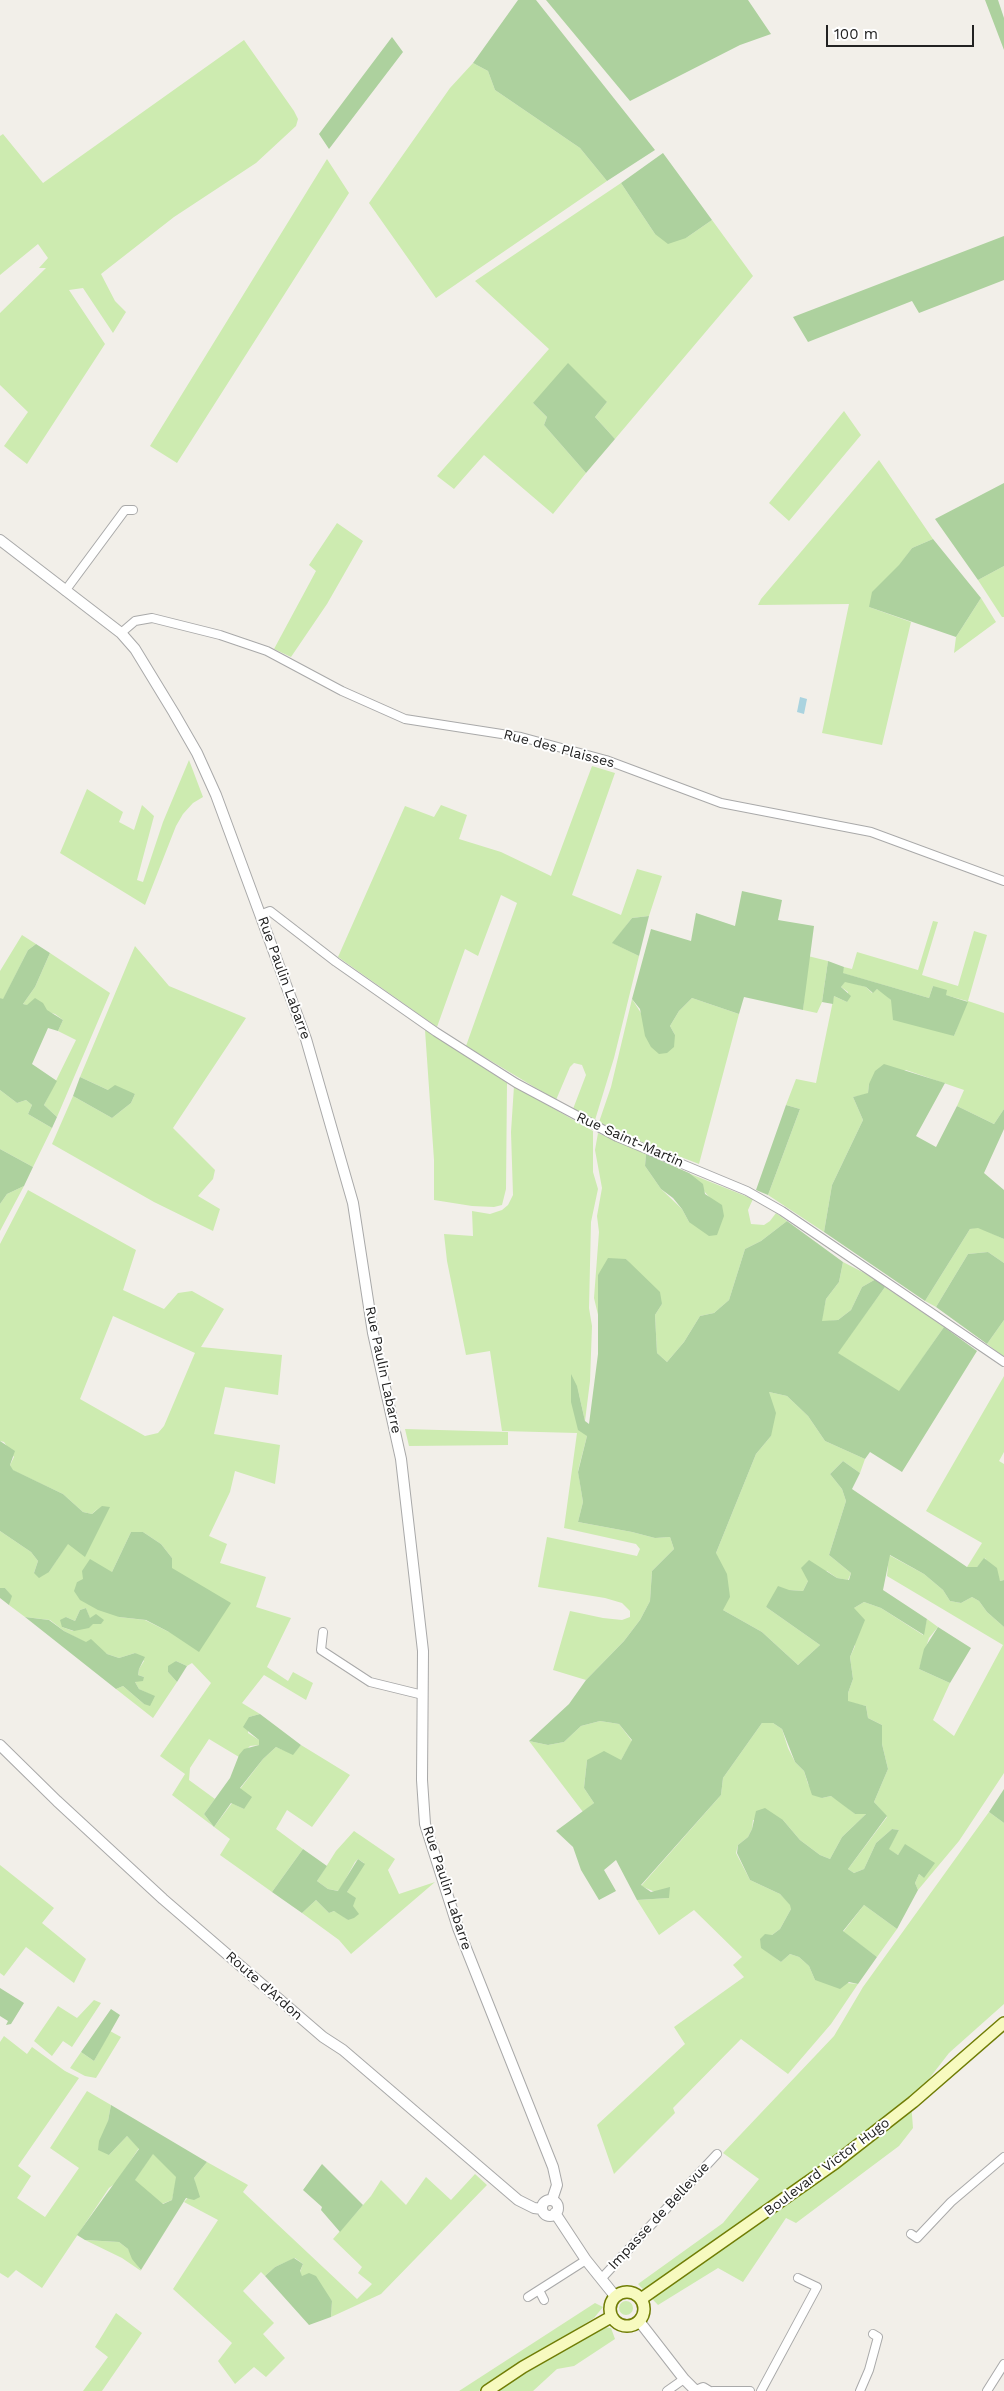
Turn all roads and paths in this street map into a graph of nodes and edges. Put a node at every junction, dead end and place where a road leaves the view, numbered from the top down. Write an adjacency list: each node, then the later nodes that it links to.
1 (133, 510): 3 (street)
2 (0, 540): 3 (street, Rue Paulin Labarre)
3 (66, 591): 4 (street, Rue Paulin Labarre)
4 (121, 633): 5 (street, Rue des Plaisses); 6 (street, Rue Paulin Labarre)
5 (1004, 881)
6 (262, 914): 7 (street, Rue Saint-Martin); 9 (street, Rue Paulin Labarre)
7 (1004, 1362)
8 (323, 1632): 9 (street)
9 (424, 1695): 14 (street, Rue Paulin Labarre)
10 (0, 1745): 15 (street, Route d'Ardon)
11 (1004, 2023): 24 (main road, Boulevard Victor Hugo)
12 (717, 2154): 19 (street, Impasse de Bellevue)
13 (1004, 2157): 17 (street)
14 (552, 2200): 15 (street); 16 (street)
15 (542, 2209): 16 (street)
16 (555, 2213): 18 (street)
17 (911, 2234)
18 (586, 2260): 19 (street); 21 (street)
19 (601, 2278): 22 (street)
20 (798, 2278): 37 (street)
21 (539, 2290): 23 (street); 25 (street)
22 (615, 2296): 24 (main road); 26 (main road)
23 (528, 2297)
24 (641, 2299): 27 (main road)
25 (544, 2300)
26 (611, 2316): 27 (main road); 31 (main road)
27 (639, 2321): 30 (street)
28 (873, 2334): 38 (street)
29 (1004, 2364): 39 (street)
30 (684, 2379): 32 (street); 33 (street)
31 (487, 2391)
32 (667, 2391)
33 (696, 2391): 34 (street)
34 (708, 2391)
35 (713, 2391): 36 (street)
36 (750, 2391)
37 (761, 2391)
38 (860, 2391)
39 (987, 2391)

